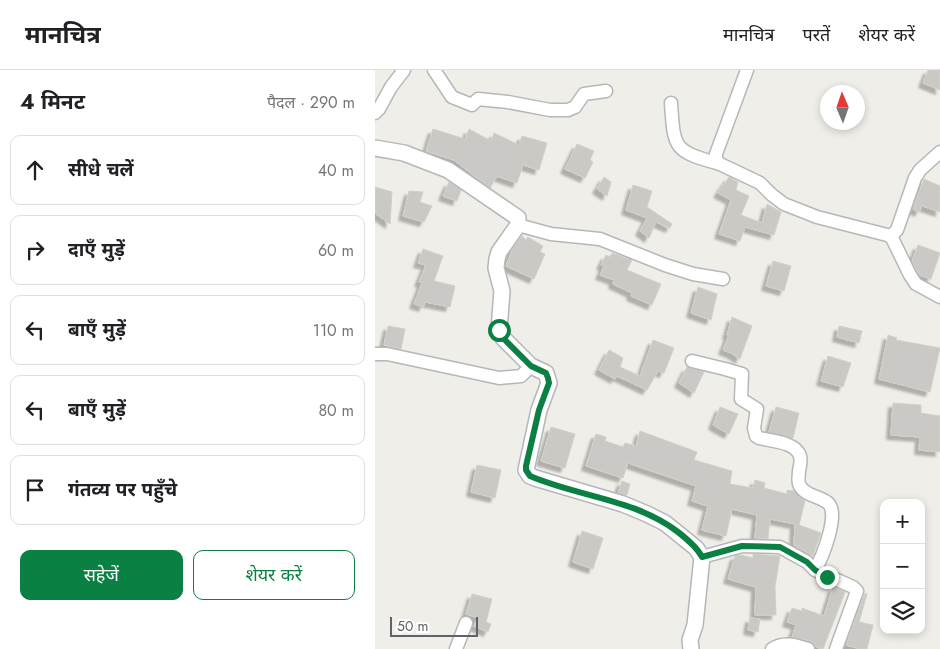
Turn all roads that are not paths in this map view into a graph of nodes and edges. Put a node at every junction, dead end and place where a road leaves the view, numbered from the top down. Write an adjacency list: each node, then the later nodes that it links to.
1 (404, 70): 6 (street)
2 (434, 70): 4 (street)
3 (747, 70): 9 (street)
4 (606, 92)
5 (671, 103): 9 (street)
6 (375, 113)
7 (375, 148): 10 (street)
8 (940, 152): 11 (street)
9 (720, 164): 11 (street)
10 (519, 225): 12 (street); 16 (street)
11 (891, 236): 13 (street)
12 (723, 279)
13 (940, 298)
14 (375, 354): 16 (street)
15 (692, 361): 18 (street)
16 (531, 366): 17 (street)
17 (702, 557): 18 (street); 21 (street)
18 (815, 570): 24 (street)
19 (466, 623): 20 (street)
20 (456, 649)
21 (691, 649)
22 (771, 649): 23 (street)
23 (808, 649)
24 (836, 649)

